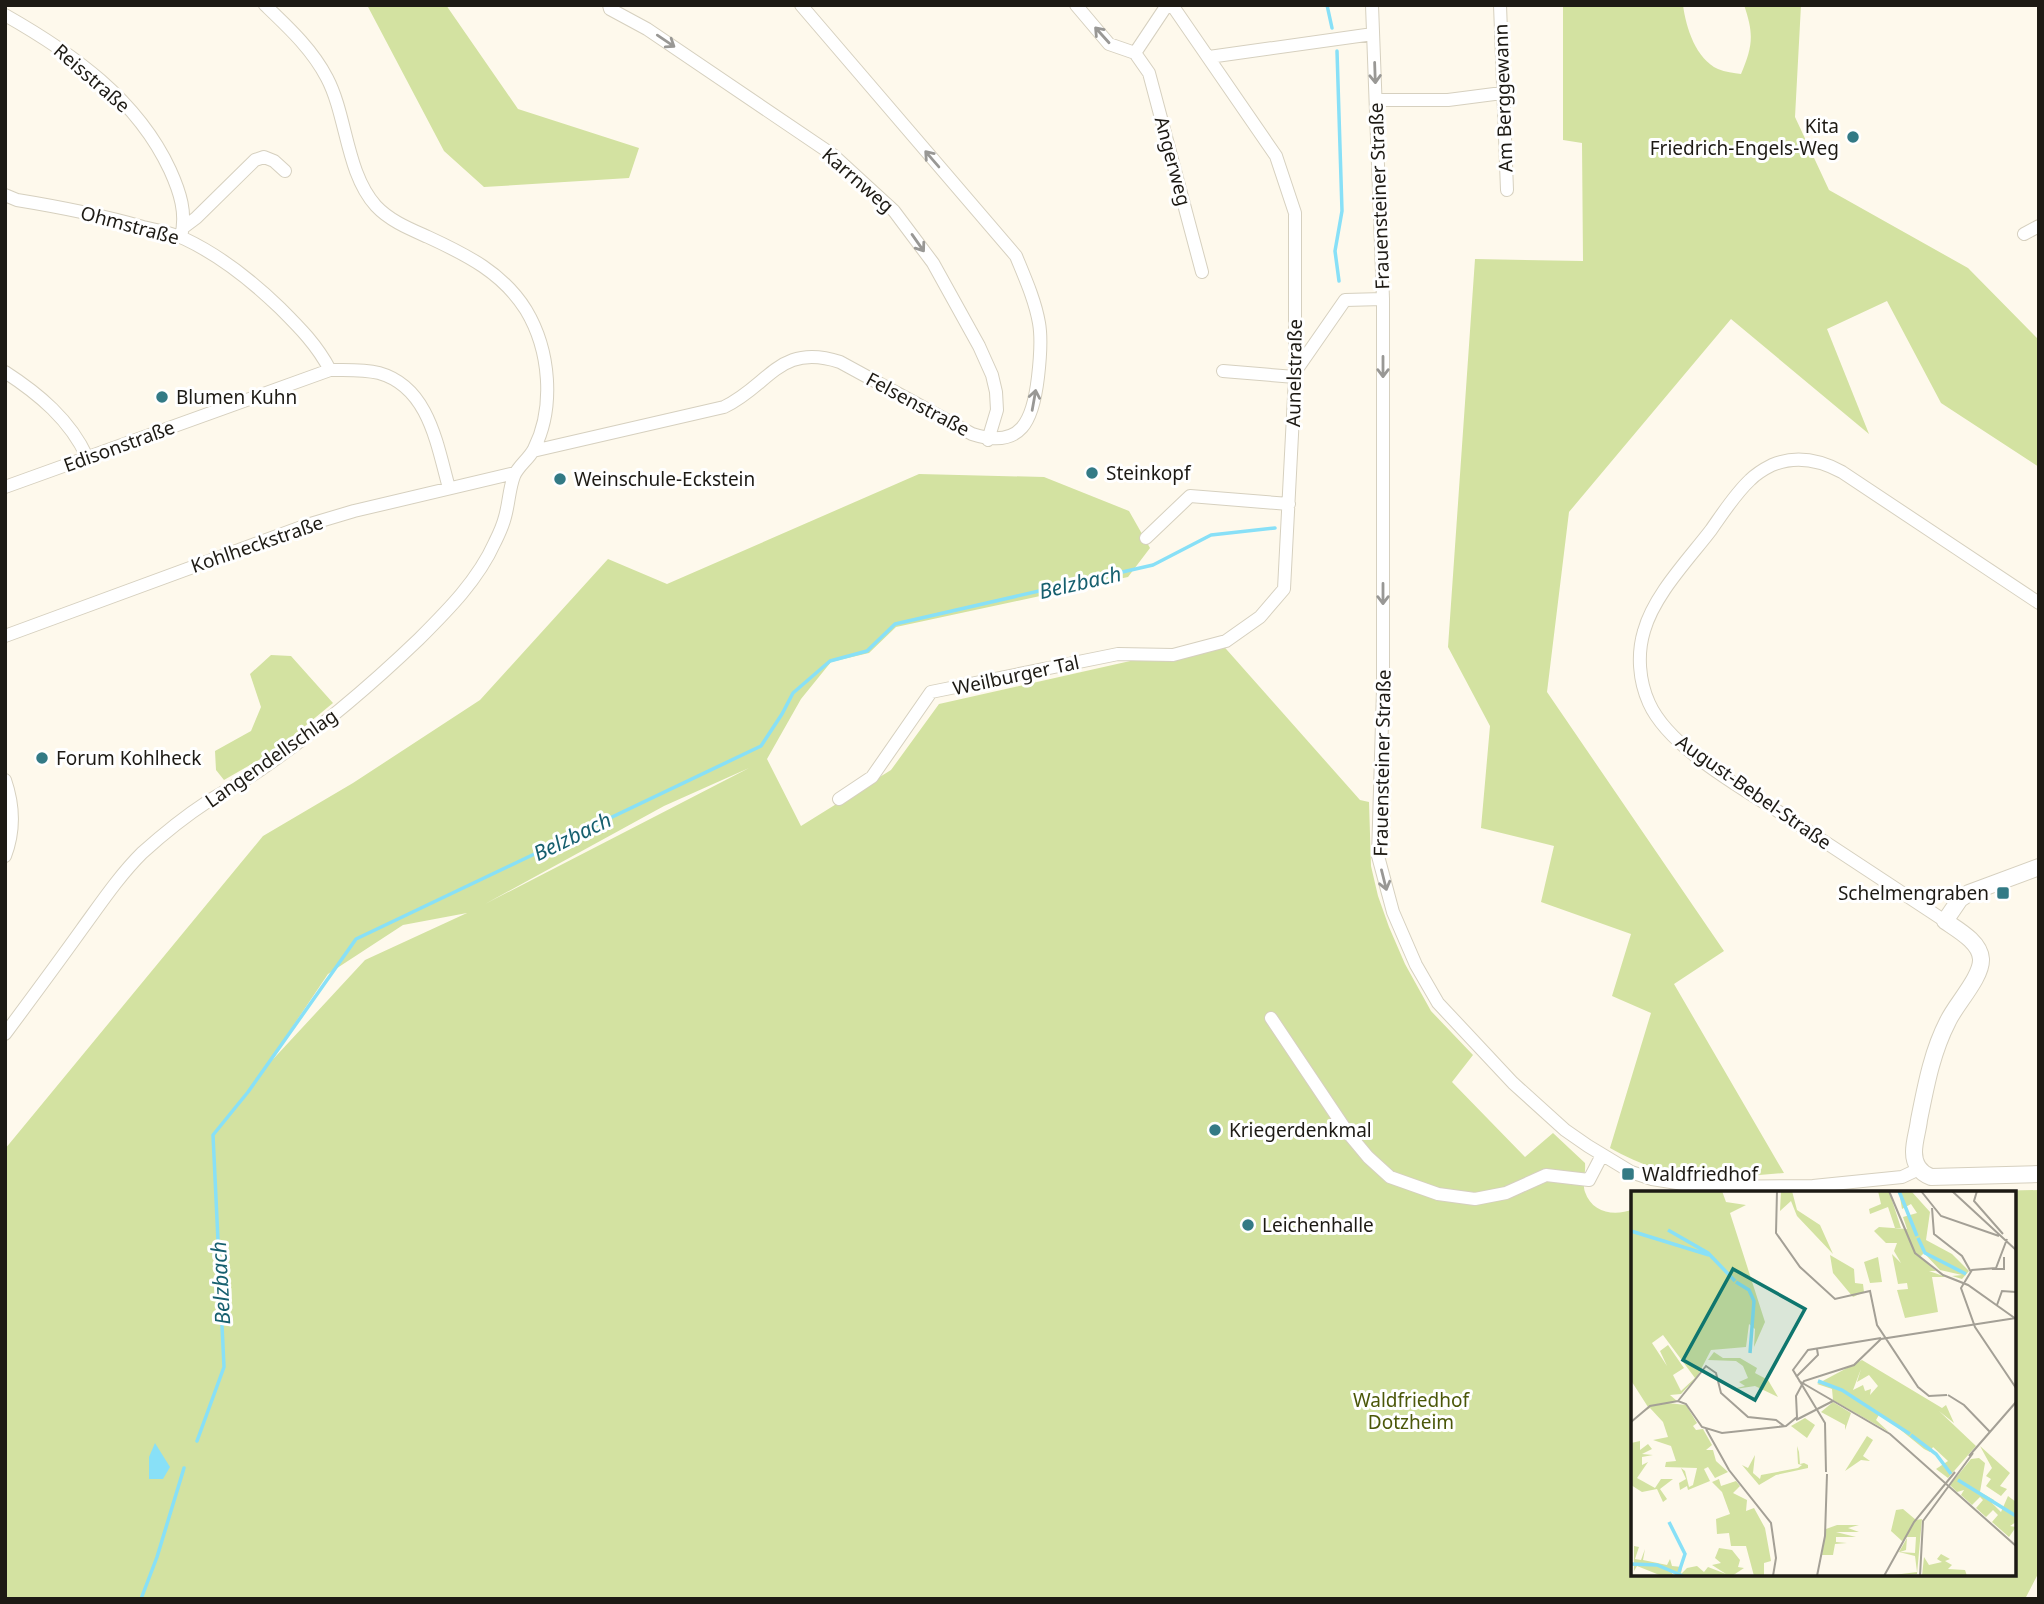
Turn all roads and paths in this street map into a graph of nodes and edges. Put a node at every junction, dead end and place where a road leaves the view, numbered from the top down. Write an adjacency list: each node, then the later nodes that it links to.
1 (265, 5): 27 (street)
2 (609, 5): 26 (street, Karrnweg, one-way to 26)
3 (801, 5): 26 (street, Felsenstraße, one-way to 3)
4 (1076, 5): 10 (street, one-way to 4)
5 (1169, 5): 10 (street); 11 (street, Aunelstraße)
6 (1372, 5): 9 (street, Frauensteiner Straße)
7 (1500, 5): 12 (street, Am Berggewann)
8 (5, 15): 18 (street, Reisstraße)
9 (1373, 34): 11 (street); 13 (street, Frauensteiner Straße, one-way to 13)
10 (1135, 53): 20 (street, Angerweg)
11 (1209, 57): 25 (street, Aunelstraße)
12 (1502, 93): 13 (street); 15 (street, Am Berggewann)
13 (1376, 100): 21 (street, Frauensteiner Straße)
14 (285, 171): 18 (street)
15 (1507, 190)
16 (5, 195): 18 (street, Ohmstraße)
17 (2039, 226): 19 (street)
18 (182, 232): 22 (street, Ohmstraße)
19 (2024, 234)
20 (1202, 272)
21 (1383, 299): 25 (street); 44 (street, Frauensteiner Straße, one-way to 44)
22 (330, 370): 28 (street, Edisonstraße); 31 (street, Edisonstraße)
23 (1223, 371): 25 (street)
24 (5, 372): 28 (street)
25 (1295, 375): 32 (street, Aunelstraße)
26 (988, 440): 27 (street, Felsenstraße)
27 (533, 451): 29 (street)
28 (87, 457): 30 (street, Edisonstraße)
29 (515, 473): 31 (street, Kohlheckstraße); 43 (street, Langendellschlag)
30 (5, 487)
31 (449, 488): 35 (street, Kohlheckstraße)
32 (1289, 504): 33 (street); 36 (street, Aunelstraße)
33 (1146, 538)
34 (2039, 603): 41 (street, August-Bebel-Straße)
35 (5, 636)
36 (1118, 654): 38 (street, Weilburger Tal)
37 (5, 780): 39 (street)
38 (839, 799)
39 (5, 856)
40 (2039, 867): 41 (street)
41 (1945, 921): 45 (street)
42 (1271, 1018): 44 (street)
43 (5, 1034)
44 (1602, 1155): 45 (street, Frauensteiner Straße)
45 (1919, 1169): 46 (street)
46 (2039, 1174)

